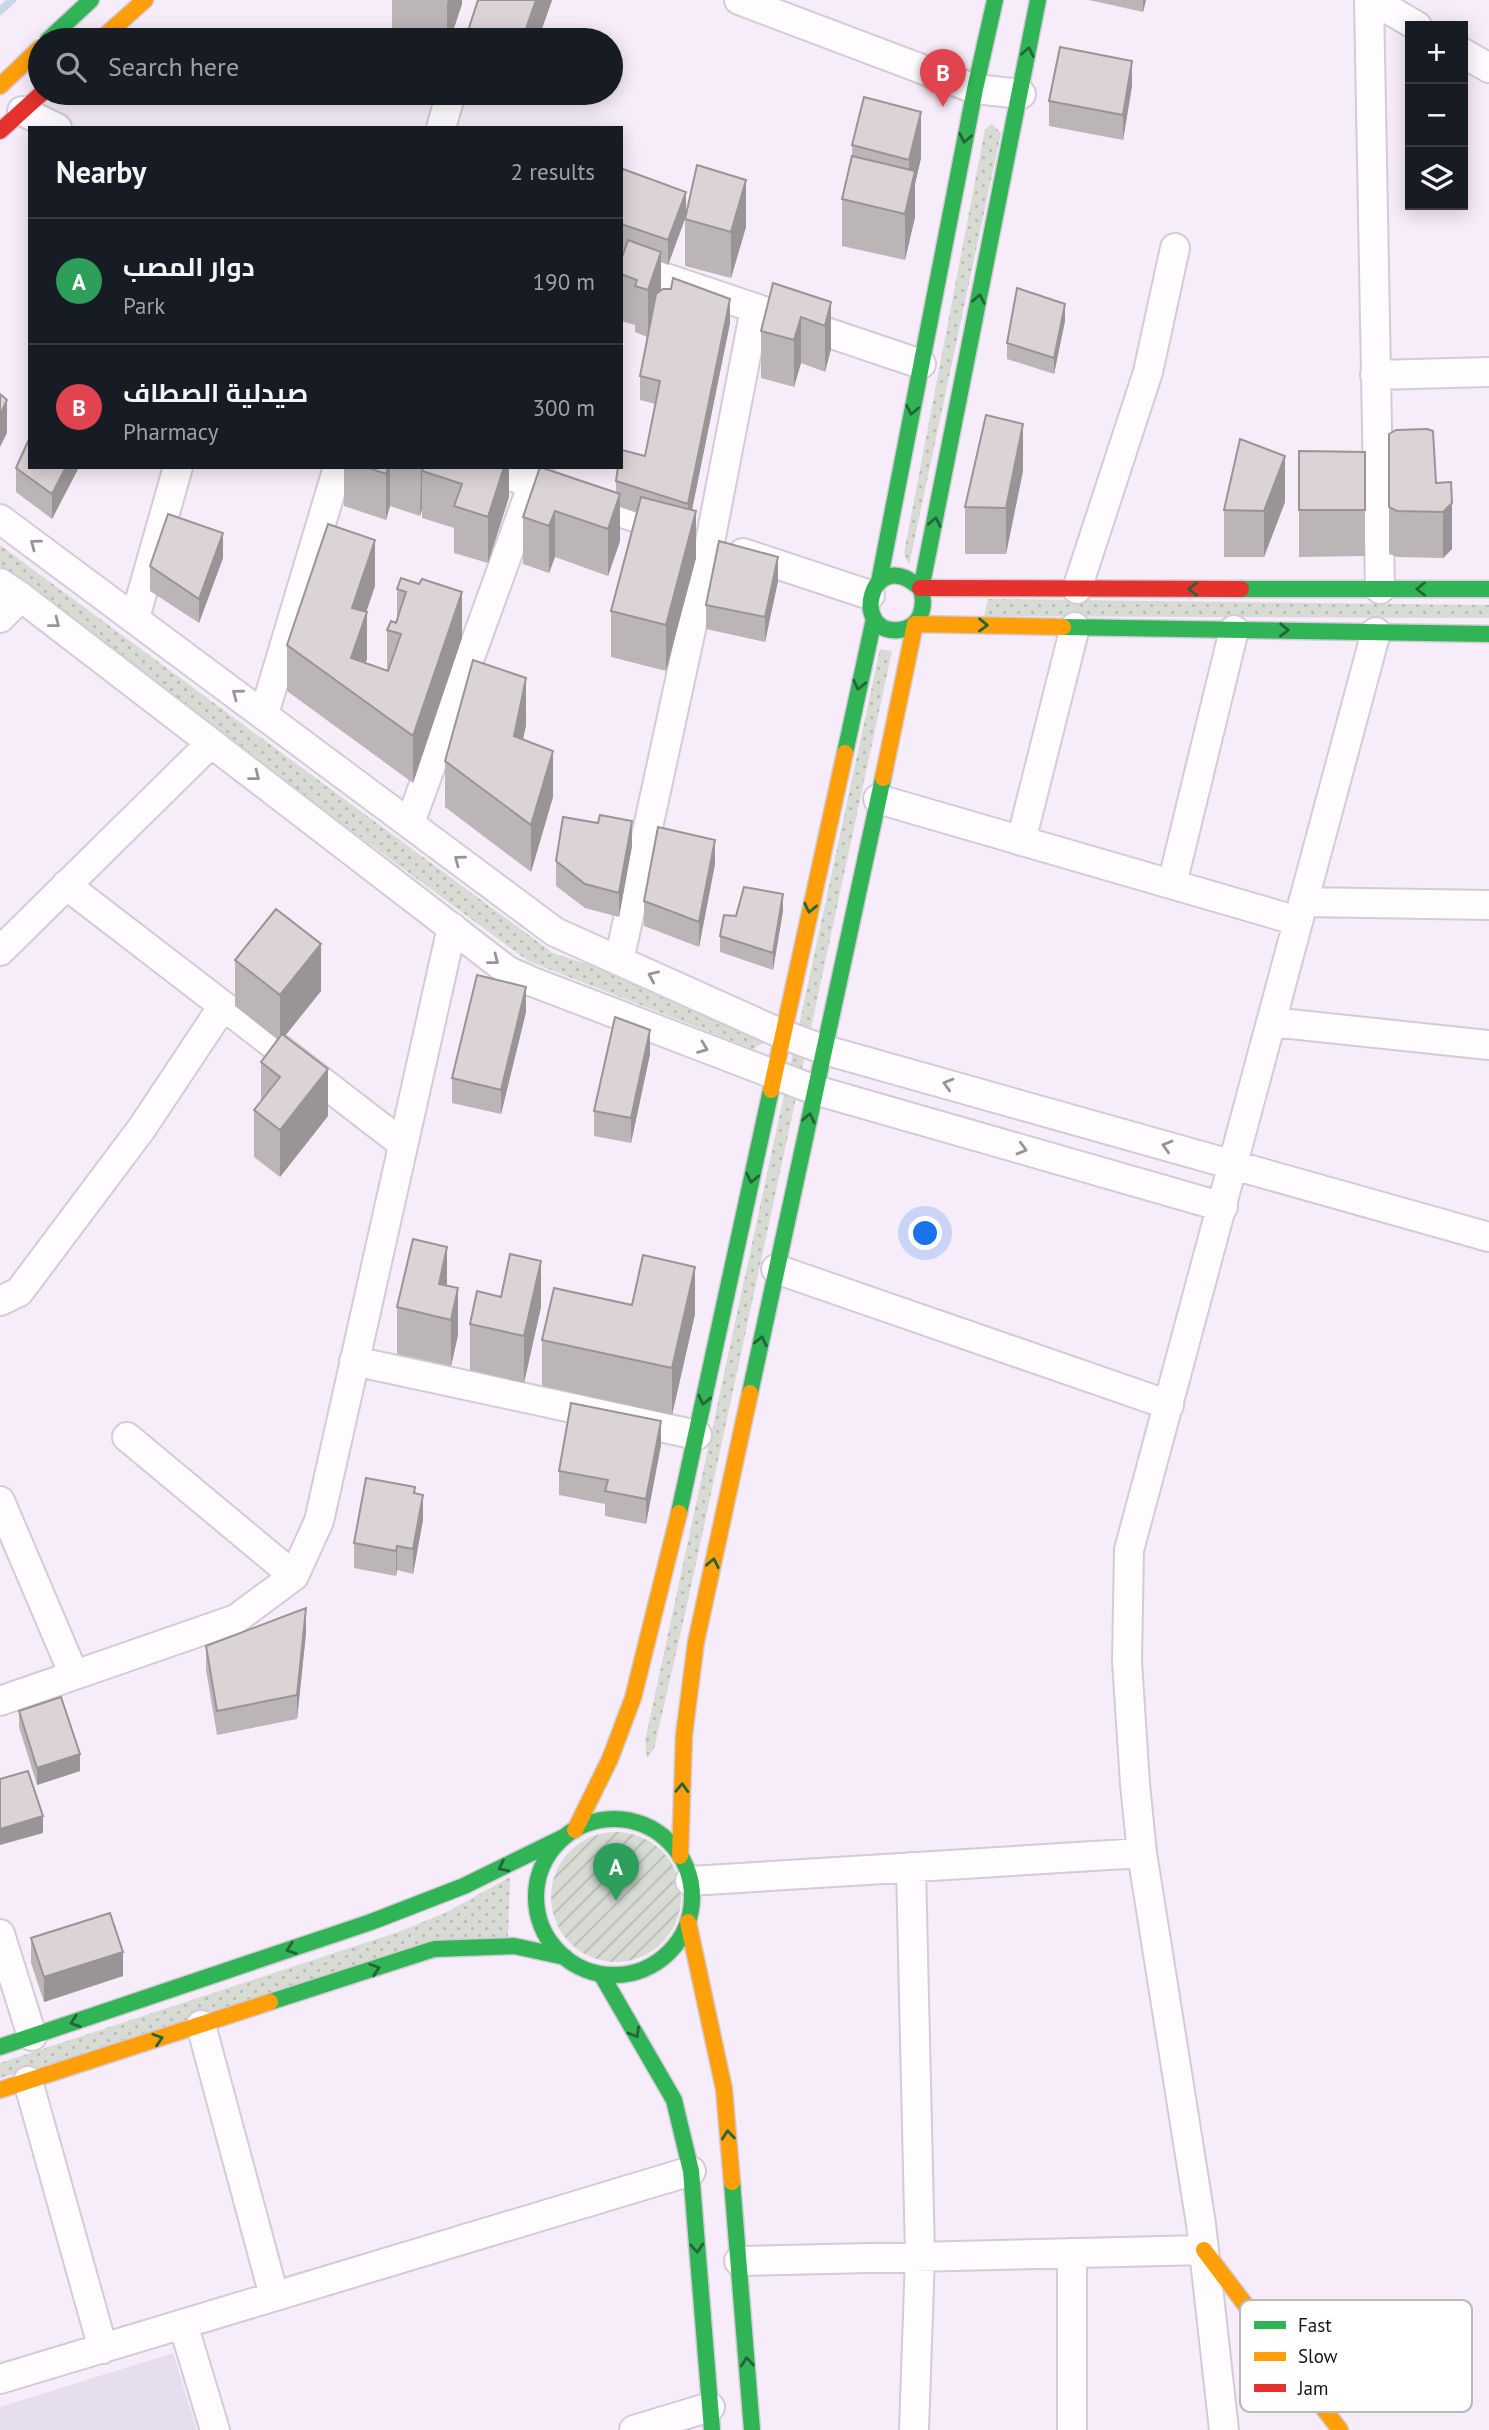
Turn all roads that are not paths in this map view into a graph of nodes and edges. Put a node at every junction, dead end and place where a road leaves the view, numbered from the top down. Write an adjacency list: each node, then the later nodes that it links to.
1 (91, 0): 8 (main road)
2 (145, 0): 9 (main road)
3 (740, 0): 14 (street)
4 (996, 0): 14 (main road)
5 (1038, 0): 15 (main road, one-way to 5)
6 (1370, 0): 7 (street); 27 (street)
7 (1408, 21)
8 (61, 28)
9 (114, 28)
10 (1468, 56): 12 (street)
11 (28, 59): 13 (main road)
12 (1489, 68)
13 (0, 86)
14 (975, 89): 15 (street); 25 (main road, one-way to 25)
15 (1021, 93): 34 (main road, one-way to 15)
16 (29, 105): 21 (main road)
17 (35, 105): 19 (street)
18 (448, 105): 20 (street)
19 (55, 126)
20 (442, 126)
21 (0, 131)
22 (1175, 248): 35 (street)
23 (623, 265): 24 (street)
24 (755, 309): 25 (street); 33 (street)
25 (921, 364): 39 (main road, one-way to 39)
26 (1489, 372): 27 (street)
27 (1375, 375): 36 (street)
28 (177, 469): 41 (street)
29 (337, 469): 47 (street)
30 (494, 469): 31 (street)
31 (536, 476): 33 (street); 50 (street)
32 (0, 519): 41 (street, one-way to 32)
33 (710, 542): 39 (street); 58 (street)
34 (921, 589): 35 (main road); 39 (main road); 42 (main road)
35 (1077, 589): 36 (main road, one-way to 35)
36 (1380, 589): 37 (main road, one-way to 36)
37 (1489, 589)
38 (11, 590): 40 (street); 48 (street, one-way to 48)
39 (874, 598): 42 (main road); 61 (main road, one-way to 61)
40 (0, 618)
41 (135, 618): 47 (street, one-way to 41)
42 (915, 624): 43 (main road, one-way to 43); 49 (main road)
43 (1075, 627): 44 (main road); 51 (street)
44 (1234, 630): 45 (main road, one-way to 45); 52 (street)
45 (1376, 632): 46 (main road); 55 (street)
46 (1489, 634)
47 (264, 714): 50 (street)
48 (211, 743): 53 (street); 56 (street, one-way to 56)
49 (878, 799): 51 (street); 63 (main road)
50 (410, 823): 58 (street, one-way to 50)
51 (1021, 841): 52 (street)
52 (1172, 884): 55 (street)
53 (66, 885): 57 (street); 59 (street)
54 (1488, 902): 55 (street)
55 (1300, 911): 60 (street)
56 (452, 927): 64 (street, one-way to 64); 66 (street)
57 (0, 951)
58 (619, 961): 61 (street, one-way to 58)
59 (223, 1006): 66 (street); 71 (street)
60 (1271, 1022): 62 (street); 67 (street)
61 (782, 1034): 63 (street); 64 (main road)
62 (1489, 1045)
63 (825, 1050): 65 (main road); 67 (street, one-way to 63)
64 (774, 1076): 65 (street); 74 (main road, one-way to 74)
65 (815, 1090): 68 (street, one-way to 68); 70 (main road, one-way to 65)
66 (403, 1144): 72 (street)
67 (1233, 1165): 68 (street); 69 (street)
68 (1223, 1207): 73 (street)
69 (1489, 1237)
70 (776, 1269): 73 (street); 83 (main road, one-way to 70)
71 (0, 1301)
72 (354, 1361): 74 (street); 77 (street)
73 (1169, 1405): 81 (street)
74 (697, 1435): 80 (main road)
75 (127, 1437): 77 (street)
76 (0, 1502): 78 (street)
77 (294, 1576): 78 (street)
78 (74, 1675): 79 (street)
79 (0, 1701)
80 (570, 1833): 83 (main road); 86 (main road); 89 (main road, one-way to 89)
81 (1142, 1853): 82 (street); 94 (street)
82 (911, 1867): 83 (street); 96 (street)
83 (685, 1869): 84 (main road)
84 (688, 1922): 87 (main road); 97 (main road, one-way to 84)
85 (0, 1934): 89 (street)
86 (565, 1957): 87 (main road); 88 (main road, one-way to 86)
87 (601, 1974): 93 (main road, one-way to 93)
88 (201, 2025): 91 (main road, one-way to 88); 98 (street)
89 (32, 2036): 90 (main road)
90 (0, 2047)
91 (28, 2081): 92 (main road); 101 (street)
92 (0, 2090)
93 (691, 2171): 98 (street); 104 (main road, one-way to 104)
94 (1204, 2250): 95 (street); 99 (main road); 111 (street)
95 (1072, 2253): 96 (street); 105 (street)
96 (920, 2256): 97 (street); 109 (street)
97 (739, 2261): 108 (main road, one-way to 97)
98 (274, 2296): 100 (street)
99 (1242, 2300)
100 (183, 2324): 101 (street); 106 (street)
101 (103, 2348): 102 (street)
102 (0, 2379)
103 (1326, 2412): 112 (main road)
104 (711, 2419): 107 (street)
105 (1072, 2423): 110 (street)
106 (215, 2430)
107 (634, 2430)
108 (752, 2430)
109 (914, 2430)
110 (1048, 2430)
111 (1224, 2430)
112 (1340, 2430)

